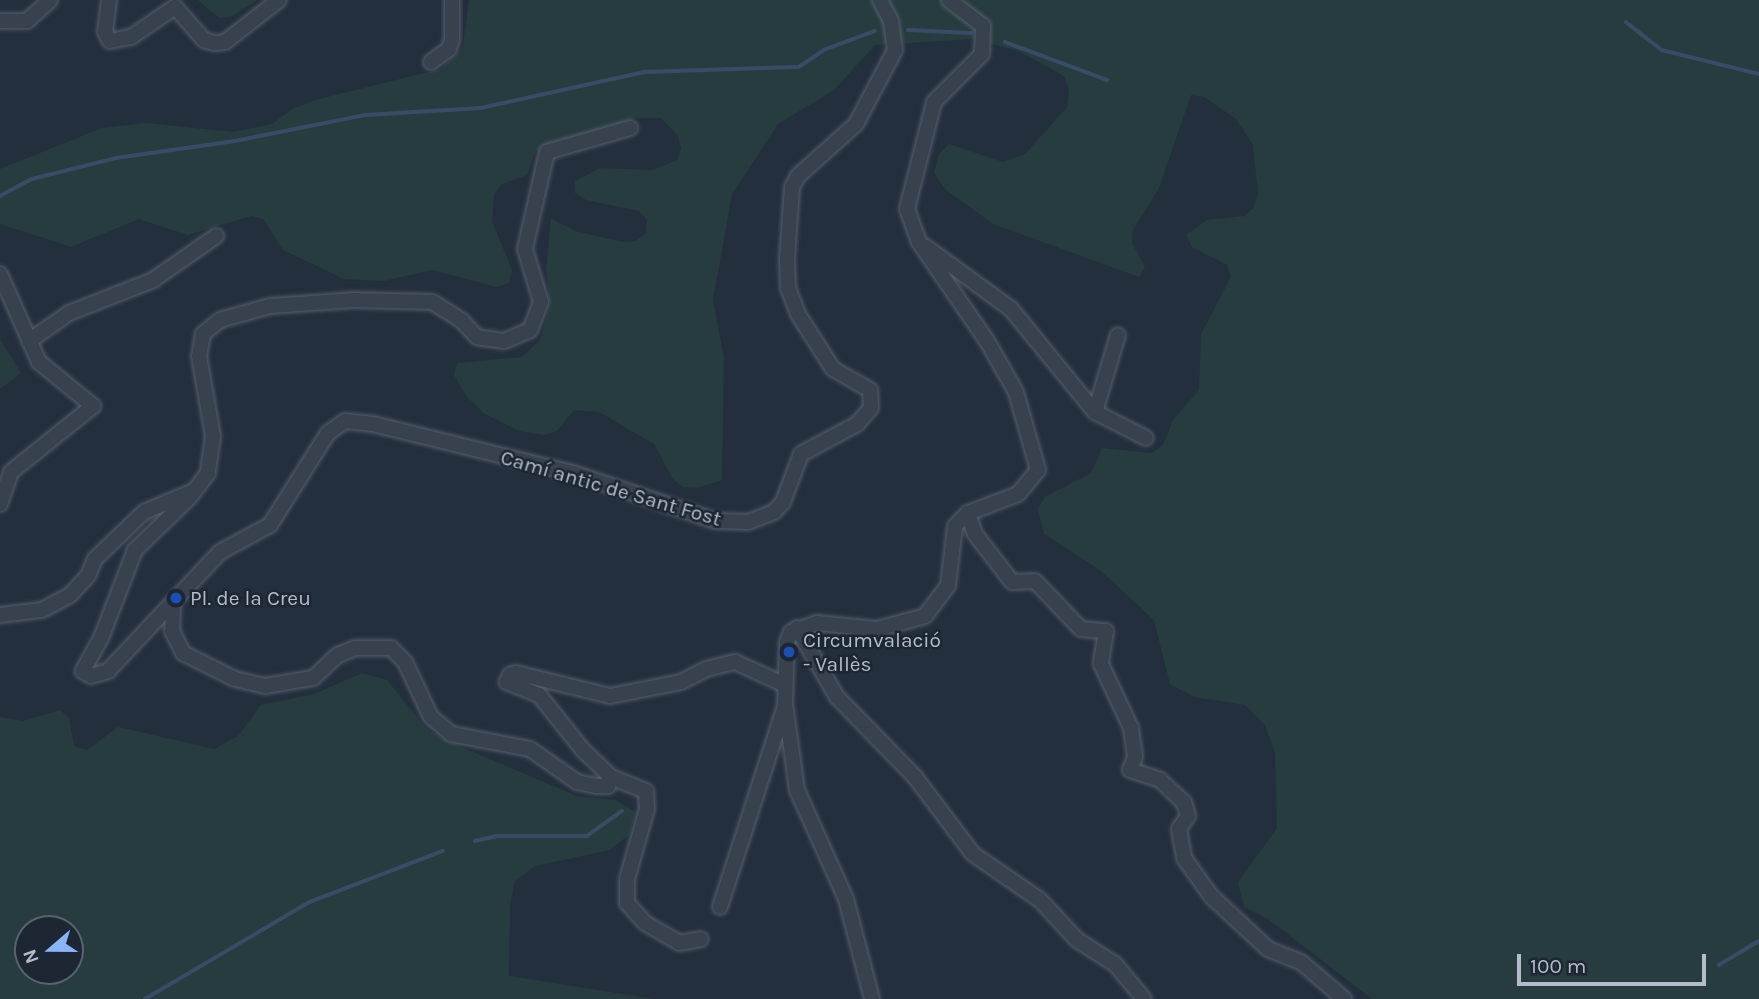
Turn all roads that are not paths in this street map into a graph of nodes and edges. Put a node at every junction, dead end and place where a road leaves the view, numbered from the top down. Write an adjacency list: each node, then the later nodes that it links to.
1 (50, 0): 7 (street)
2 (109, 0): 3 (street)
3 (279, 0)
4 (452, 0): 8 (street)
5 (880, 0): 20 (street, Camí antic de Sant Fost)
6 (949, 0): 11 (street)
7 (0, 21)
8 (431, 62)
9 (630, 128): 17 (street)
10 (216, 236): 14 (street)
11 (919, 242): 15 (street); 19 (street)
12 (0, 274): 14 (street)
13 (1118, 335): 15 (street)
14 (29, 341): 18 (street)
15 (1095, 412): 16 (street)
16 (1146, 438)
17 (194, 491): 20 (street); 21 (street)
18 (0, 504)
19 (968, 513): 22 (street); 30 (street)
20 (173, 607): 25 (street)
21 (0, 615)
22 (797, 628): 23 (street); 29 (street)
23 (785, 685): 24 (street); 25 (street)
24 (785, 704): 26 (street); 28 (street)
25 (611, 777): 27 (street)
26 (720, 906)
27 (701, 939)
28 (872, 999)
29 (1143, 999)
30 (1345, 999)

